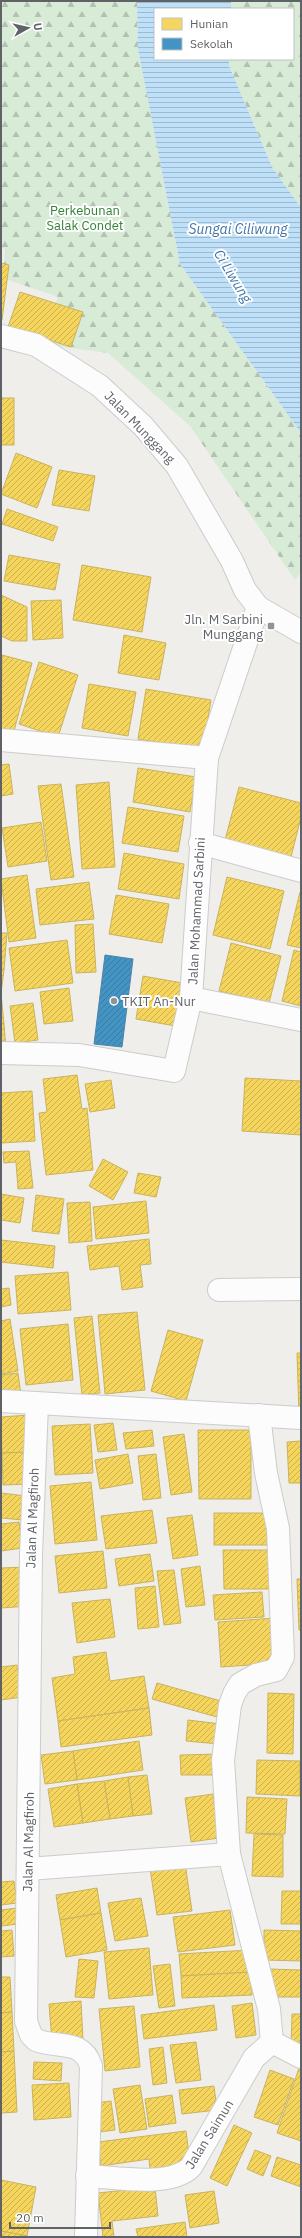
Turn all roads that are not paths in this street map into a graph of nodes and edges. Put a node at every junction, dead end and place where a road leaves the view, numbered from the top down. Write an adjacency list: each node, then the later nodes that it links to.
1 (1, 336): 2 (street, Jalan Munggang)
2 (258, 607): 3 (street, Jalan Munggang); 5 (street, Jalan Mohammad Sarbini)
3 (301, 632)
4 (1, 740): 5 (street)
5 (207, 758): 6 (street, Jalan Mohammad Sarbini)
6 (200, 843): 7 (street); 8 (street, Jalan Mohammad Sarbini)
7 (301, 871)
8 (191, 998): 9 (street); 10 (street, Jalan Mohammad Sarbini)
9 (301, 1020)
10 (1, 1053)
11 (301, 1289): 12 (street)
12 (219, 1290)
13 (1, 1401): 14 (street)
14 (37, 1404): 15 (street); 18 (street, Jalan Al Magfiroh)
15 (260, 1415): 16 (street); 17 (street)
16 (301, 1418)
17 (229, 1854): 18 (street); 19 (street)
18 (28, 1869): 21 (street, Jalan Al Magfiroh)
19 (272, 2042): 20 (street); 21 (street, Jalan Saimun)
20 (301, 2057)
21 (87, 2176): 22 (street, Jalan Al Magfiroh)
22 (86, 2237)

